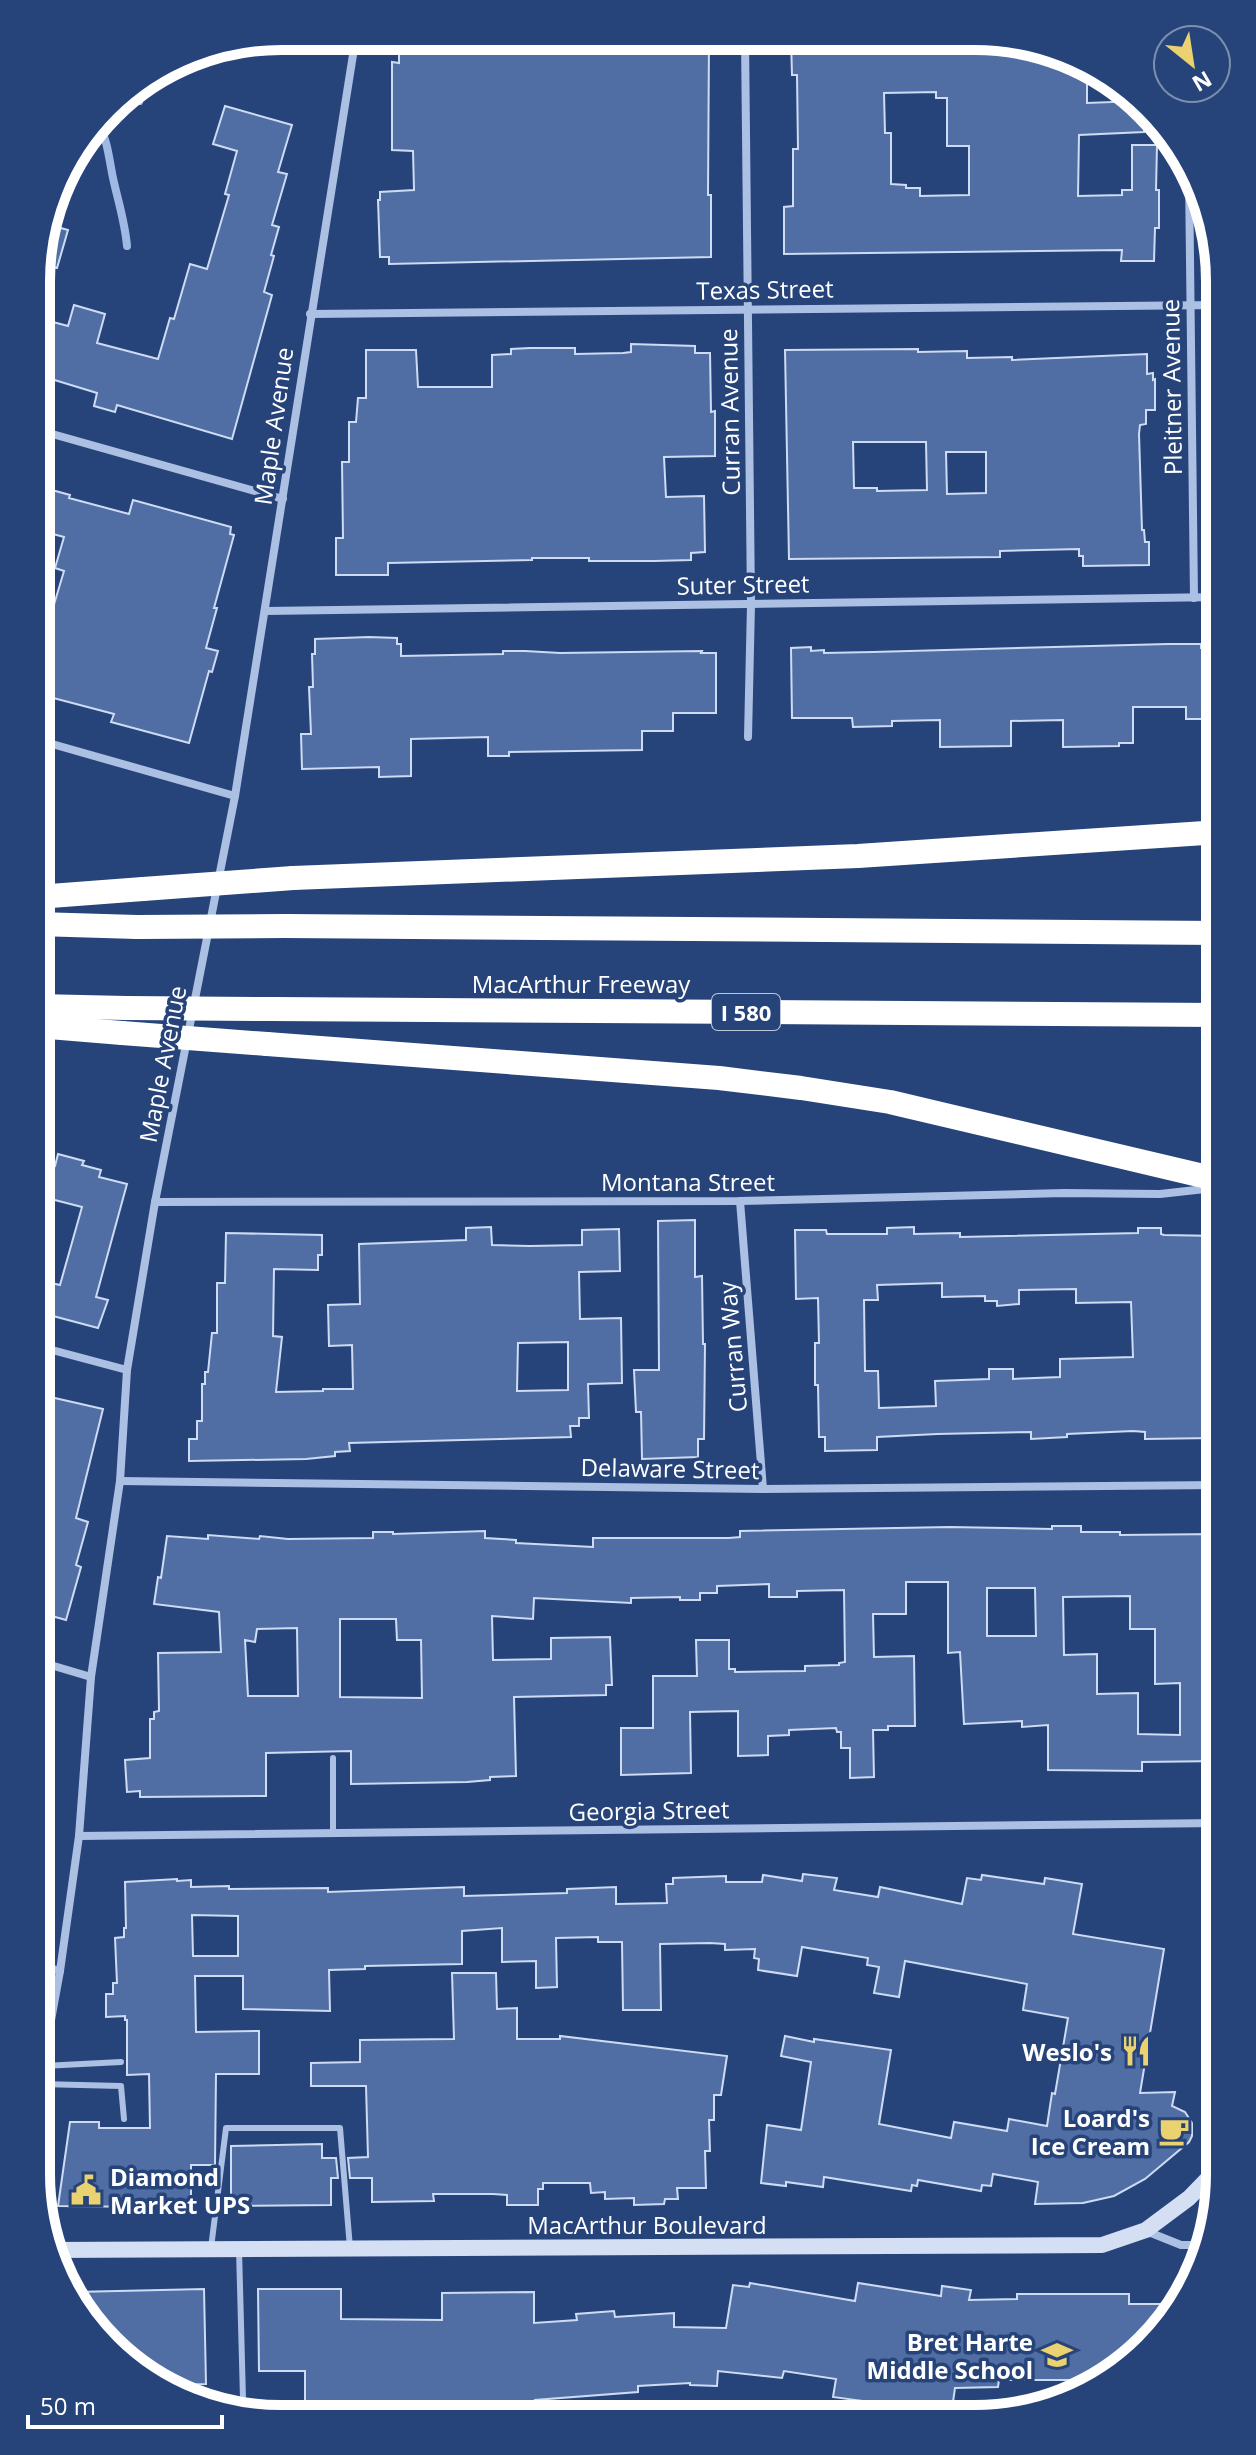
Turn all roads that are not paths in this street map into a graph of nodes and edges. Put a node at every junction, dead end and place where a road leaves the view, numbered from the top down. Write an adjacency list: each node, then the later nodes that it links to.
1 (353, 50): 9 (street, Maple Avenue)
2 (745, 50): 8 (street, Curran Avenue)
3 (137, 101): 4 (lane)
4 (140, 102)
5 (1189, 196): 7 (street, Pleitner Avenue)
6 (1206, 305): 7 (street, Texas Street)
7 (1190, 306): 8 (street, Texas Street); 12 (street, Pleitner Avenue)
8 (748, 310): 9 (street, Texas Street); 14 (street, Curran Avenue)
9 (310, 314): 11 (street, Maple Avenue)
10 (50, 433): 11 (street)
11 (283, 499): 15 (street, Maple Avenue)
12 (1194, 598): 13 (street, Suter Street); 14 (street, Suter Street)
13 (1206, 598)
14 (751, 604): 15 (street, Suter Street); 16 (street, Curran Avenue)
15 (266, 611): 18 (street, Maple Avenue)
16 (748, 737)
17 (50, 743): 18 (street)
18 (235, 796): 29 (street, Maple Avenue)
19 (1206, 833): 20 (highway, bridge)
20 (50, 896)
21 (50, 924): 22 (highway, bridge)
22 (1206, 933)
23 (50, 1006): 24 (highway, MacArthur Freeway / I 580, bridge)
24 (1206, 1015)
25 (50, 1027): 26 (highway, bridge)
26 (1206, 1177)
27 (1206, 1189): 28 (street, Montana Street)
28 (740, 1201): 29 (street, Montana Street); 34 (street, Curran Way)
29 (155, 1202): 31 (street, Maple Avenue)
30 (50, 1349): 31 (street)
31 (127, 1370): 32 (street, Maple Avenue)
32 (120, 1481): 34 (street, Delaware Street); 36 (street, Maple Avenue)
33 (1206, 1485): 34 (street, Delaware Street)
34 (763, 1489)
35 (50, 1665): 36 (street)
36 (91, 1677): 40 (street, Maple Avenue)
37 (333, 1758): 39 (lane)
38 (1206, 1823): 39 (street, Georgia Street)
39 (333, 1833): 40 (street, Georgia Street)
40 (79, 1836): 42 (street, Maple Avenue)
41 (50, 1968): 42 (street)
42 (60, 1971): 43 (street, Maple Avenue)
43 (50, 2027)
44 (121, 2062): 45 (lane)
45 (50, 2066)
46 (50, 2084): 47 (lane)
47 (124, 2119)
48 (1206, 2180): 49 (main road, MacArthur Boulevard)
49 (1146, 2230): 50 (street); 51 (main road, MacArthur Boulevard)
50 (1194, 2245)
51 (350, 2248): 52 (lane); 53 (main road, MacArthur Boulevard)
52 (211, 2249): 53 (main road, MacArthur Boulevard); 54 (main road, MacArthur Boulevard)
53 (239, 2249): 55 (lane)
54 (63, 2250)
55 (243, 2399)

